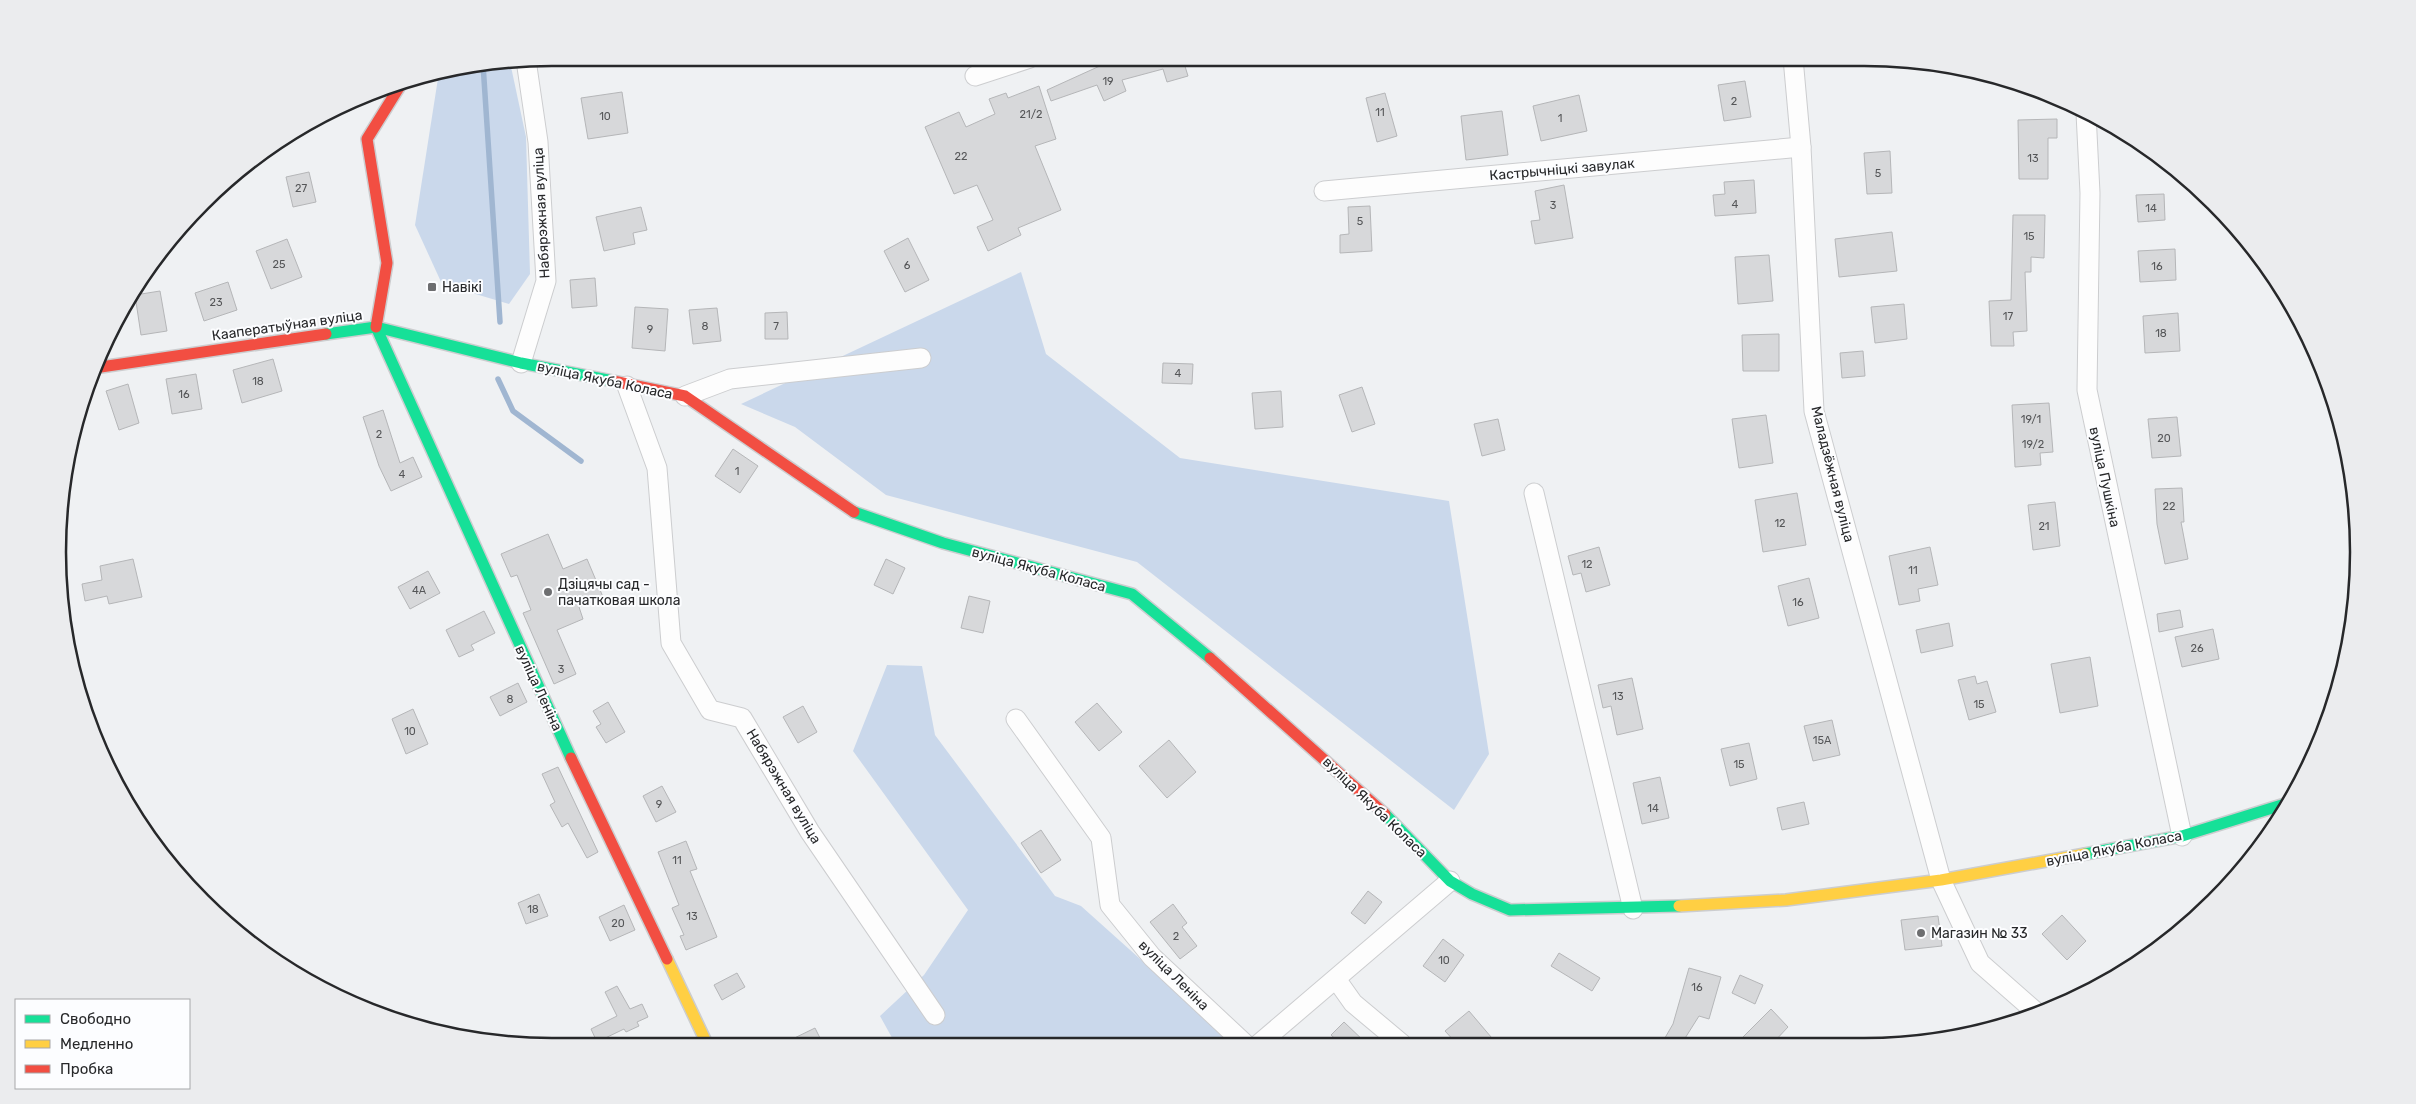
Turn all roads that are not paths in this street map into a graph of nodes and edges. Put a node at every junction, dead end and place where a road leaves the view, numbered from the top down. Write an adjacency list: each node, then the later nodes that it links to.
1 (1006, 66): 4 (street)
2 (1794, 66): 7 (street, Маладзёжная вуліца)
3 (527, 67): 11 (street, Набярэжная вуліца)
4 (975, 76)
5 (396, 92): 9 (street, Кааператыўная вуліца)
6 (2086, 120): 18 (street, вуліца Пушкіна)
7 (1801, 148): 8 (street, Кастрычніцкі завулак); 19 (street, Маладзёжная вуліца)
8 (1324, 191)
9 (376, 328): 11 (street, вуліца Якуба Коласа); 12 (street, Кааператыўная вуліца); 25 (street, вуліца Леніна)
10 (921, 358): 14 (street)
11 (521, 362): 13 (street, вуліца Якуба Коласа)
12 (103, 367)
13 (627, 386): 14 (street, вуліца Якуба Коласа); 24 (street, Набярэжная вуліца)
14 (685, 396): 20 (street, вуліца Якуба Коласа)
15 (1534, 493): 21 (street)
16 (1016, 719): 26 (street, вуліца Леніна)
17 (2278, 806): 18 (street, вуліца Якуба Коласа)
18 (2182, 836): 19 (street, вуліца Якуба Коласа)
19 (1941, 880): 21 (street, вуліца Якуба Коласа); 23 (street)
20 (1450, 881): 21 (street, вуліца Якуба Коласа); 22 (street)
21 (1633, 909)
22 (1336, 980): 27 (street); 28 (street)
23 (2031, 1008)
24 (935, 1015)
25 (704, 1038)
26 (1239, 1038)
27 (1266, 1038)
28 (1395, 1038)

